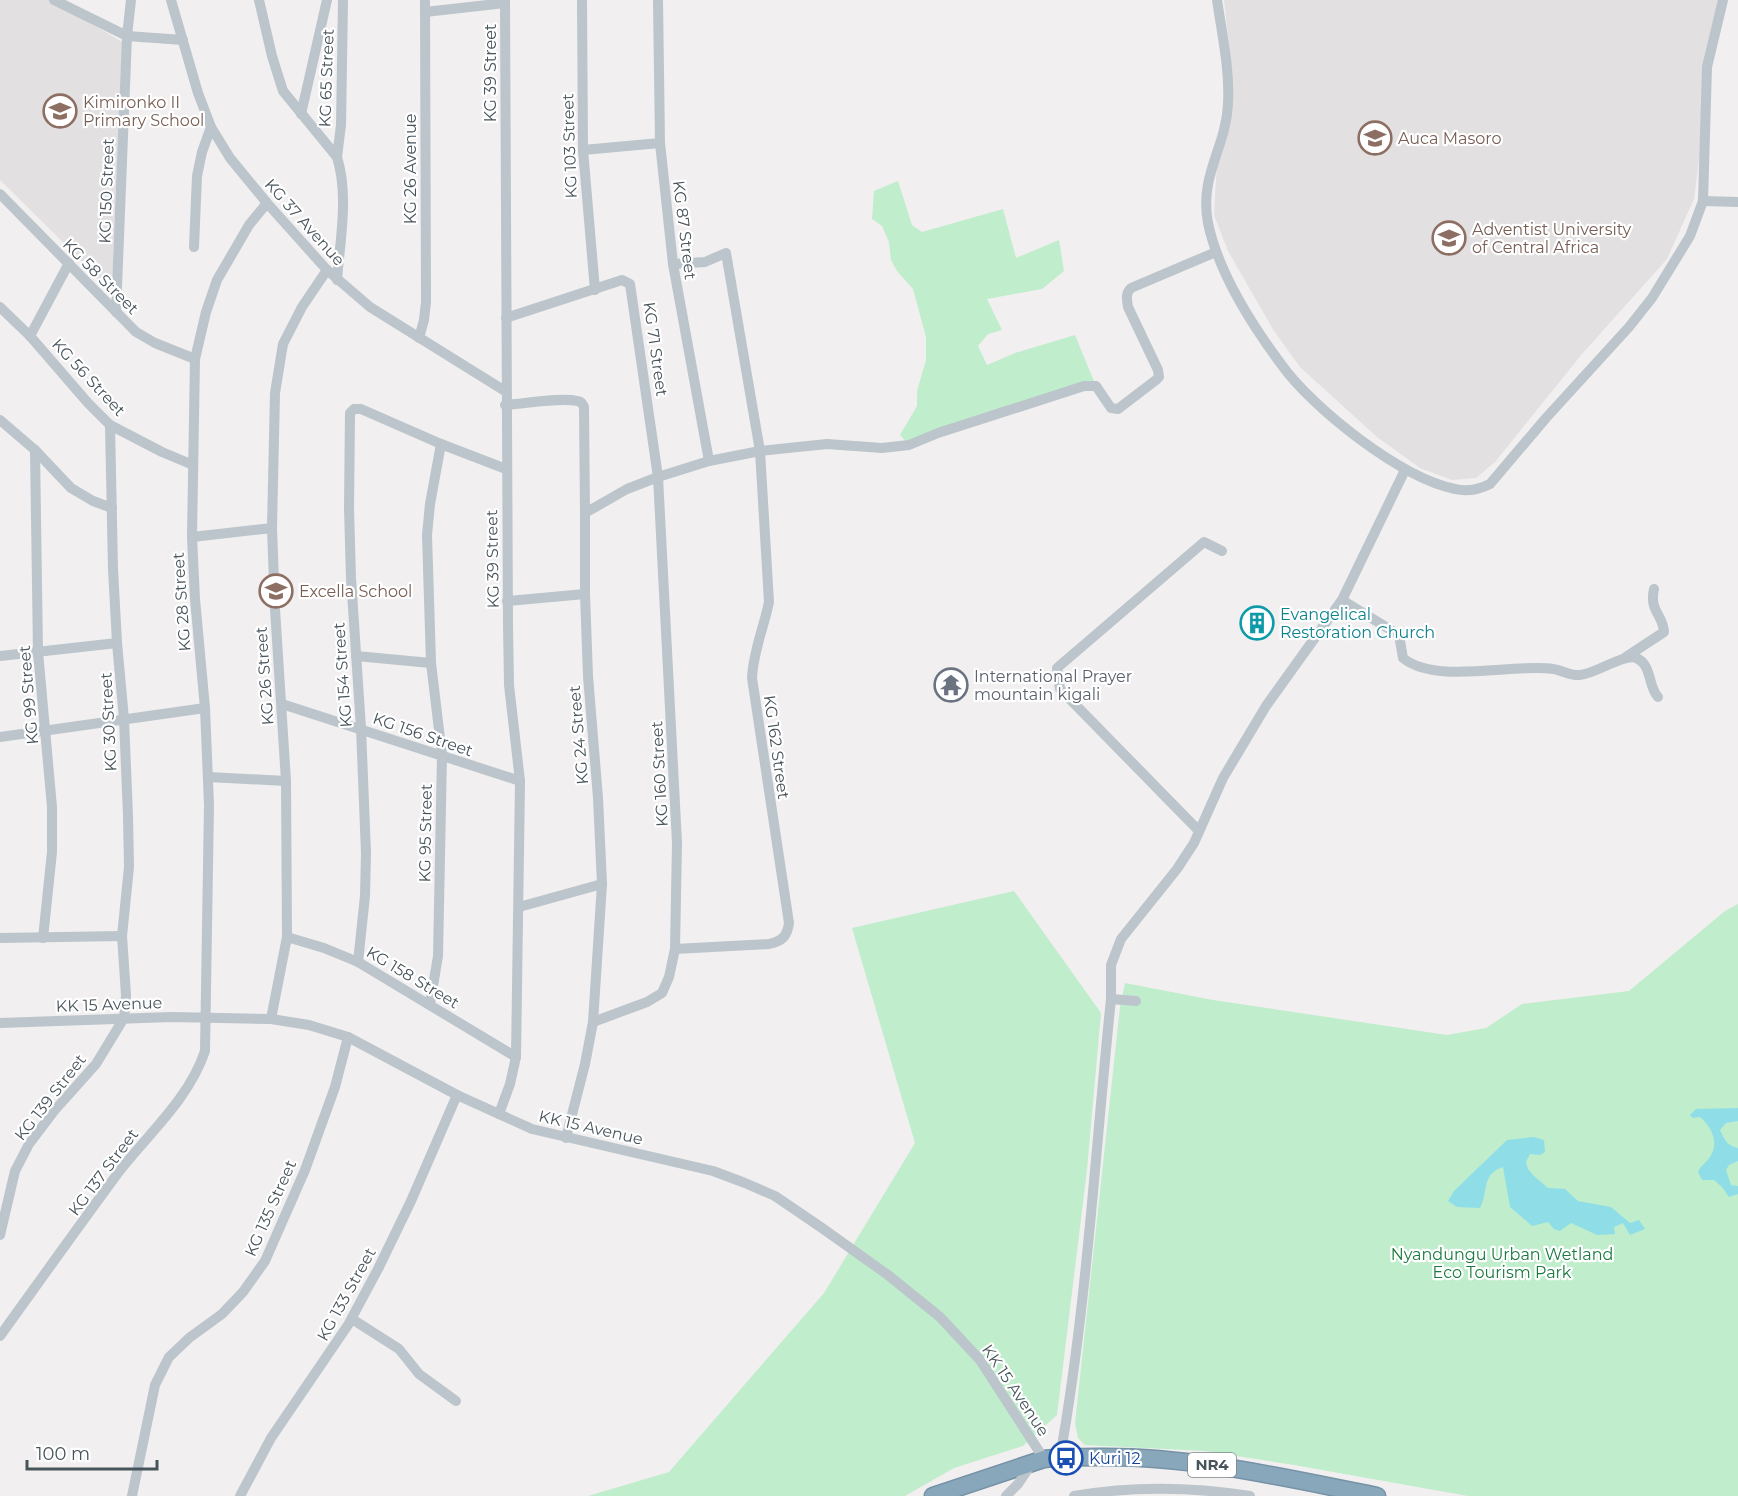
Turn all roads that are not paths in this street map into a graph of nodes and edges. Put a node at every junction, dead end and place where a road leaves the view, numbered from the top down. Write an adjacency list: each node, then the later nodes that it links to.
1 (131, 0): 14 (street, KG 150 Street)
2 (171, 0): 15 (street, KG 37 Avenue)
3 (259, 0): 16 (street)
4 (327, 0): 16 (street)
5 (343, 0): 20 (street, KG 65 Street)
6 (425, 0): 13 (street, KG 26 Avenue)
7 (582, 0): 19 (street, KG 103 Street)
8 (658, 0): 18 (street, KG 87 Street)
9 (1217, 0): 26 (street)
10 (1724, 0): 22 (street)
11 (505, 1): 13 (street); 34 (street, KG 39 Street)
12 (59, 2): 14 (street)
13 (425, 12): 36 (street, KG 26 Avenue)
14 (127, 36): 15 (street); 33 (street, KG 150 Street)
15 (183, 40): 17 (street, KG 37 Avenue)
16 (301, 114): 20 (street)
17 (211, 127): 24 (street, KG 37 Avenue); 25 (street)
18 (660, 143): 19 (street); 28 (street, KG 87 Street)
19 (583, 150): 31 (street, KG 103 Street)
20 (337, 158): 30 (street)
21 (0, 194): 27 (street, KG 58 Street)
22 (1703, 201): 23 (street); 48 (street)
23 (1738, 202)
24 (267, 203): 29 (street, KG 37 Avenue); 37 (street, KG 28 Street)
25 (194, 248)
26 (1216, 252): 44 (street); 48 (street)
27 (69, 263): 33 (street, KG 58 Street); 35 (street, KG 56 Street)
28 (673, 264): 44 (street, KG 162 Street); 45 (street, KG 87 Street)
29 (327, 270): 30 (street, KG 37 Avenue); 52 (street, KG 26 Street)
30 (337, 280): 36 (street, KG 37 Avenue)
31 (595, 290): 34 (street, KG 71 Street); 49 (street, KG 71 Street)
32 (0, 307): 35 (street, KG 56 Street)
33 (116, 312): 37 (street, KG 58 Street)
34 (506, 318): 38 (street, KG 39 Street)
35 (30, 336): 41 (street, KG 56 Street)
36 (419, 338): 38 (street, KG 37 Avenue)
37 (195, 359): 46 (street, KG 28 Street)
38 (505, 391): 39 (street, KG 39 Street)
39 (505, 405): 47 (street, KG 39 Street); 51 (street, KG 24 Street)
40 (0, 420): 43 (street)
41 (110, 425): 46 (street, KG 56 Street); 50 (street, KG 30 Street)
42 (441, 444): 47 (street, KG 154 Street); 63 (street, KG 154 Street); 66 (street, KG 95 Street)
43 (35, 450): 50 (street); 61 (street, KG 99 Street)
44 (760, 451): 45 (street); 85 (street, KG 162 Street)
45 (710, 461): 49 (street)
46 (193, 465): 53 (street, KG 28 Street)
47 (506, 469): 58 (street, KG 39 Street)
48 (1405, 470): 57 (street)
49 (658, 477): 51 (street); 85 (street, KG 160 Street)
50 (112, 508): 59 (street, KG 30 Street)
51 (585, 513): 56 (street, KG 24 Street)
52 (272, 528): 53 (street); 68 (street, KG 26 Street)
53 (192, 537): 69 (street, KG 28 Street)
54 (1222, 551): 78 (street)
55 (1654, 589): 60 (street)
56 (585, 594): 58 (street); 79 (street, KG 24 Street)
57 (1342, 600): 64 (street); 78 (street)
58 (507, 601): 77 (street, KG 39 Street)
59 (117, 643): 61 (street); 70 (street, KG 30 Street)
60 (1647, 643): 64 (street); 65 (street)
61 (38, 652): 62 (street); 72 (street, KG 99 Street)
62 (0, 656)
63 (356, 656): 66 (street); 71 (street, KG 154 Street)
64 (1626, 657): 65 (street)
65 (1641, 661): 67 (street)
66 (432, 663): 74 (street, KG 95 Street)
67 (1658, 697)
68 (282, 704): 71 (street, KG 156 Street); 76 (street, KG 26 Street)
69 (205, 708): 70 (street); 75 (street, KG 28 Street)
70 (124, 718): 72 (street); 81 (street, KG 30 Street)
71 (361, 728): 74 (street, KG 156 Street); 86 (street, KG 154 Street)
72 (46, 730): 73 (street); 84 (street, KG 99 Street)
73 (0, 737)
74 (442, 755): 77 (street, KG 156 Street); 89 (street, KG 95 Street)
75 (208, 777): 76 (street); 91 (street, KG 28 Street)
76 (286, 781): 82 (street, KG 26 Street)
77 (520, 781): 80 (street, KG 39 Street)
78 (1199, 831): 87 (street)
79 (602, 884): 80 (street); 93 (street, KG 24 Street)
80 (519, 907): 96 (street, KG 39 Street)
81 (122, 936): 84 (street); 90 (street, KG 30 Street)
82 (287, 937): 86 (street, KG 158 Street); 92 (street, KG 26 Street)
83 (0, 938): 84 (street)
84 (43, 938)
85 (675, 949): 93 (street, KG 160 Street)
86 (358, 962): 89 (street, KG 158 Street)
87 (1111, 999): 88 (street); 104 (street)
88 (1136, 1001)
89 (430, 1004): 96 (street, KG 158 Street)
90 (124, 1017): 91 (street, KK 15 Avenue); 94 (street, KK 15 Avenue); 100 (street, KG 139 Street)
91 (206, 1017): 92 (street, KK 15 Avenue); 102 (street, KG 137 Street)
92 (271, 1019): 95 (street, KK 15 Avenue)
93 (593, 1022): 99 (street, KG 24 Street)
94 (0, 1023)
95 (348, 1037): 97 (street, KK 15 Avenue); 105 (street, KG 135 Street)
96 (516, 1057): 98 (street, KG 39 Street)
97 (457, 1095): 98 (street, KK 15 Avenue); 101 (street, KG 133 Street)
98 (499, 1114): 99 (street, KK 15 Avenue)
99 (566, 1138): 104 (street, KK 15 Avenue)
100 (0, 1235)
101 (352, 1319): 103 (street); 106 (street, KG 133 Street)
102 (0, 1336)
103 (456, 1401)
104 (1046, 1460): 107 (highway, NR4); 108 (street); 111 (highway, NR4)
105 (132, 1496)
106 (240, 1496)
107 (933, 1496)
108 (1006, 1496)
109 (1074, 1496): 110 (street)
110 (1250, 1496)
111 (1377, 1496)

